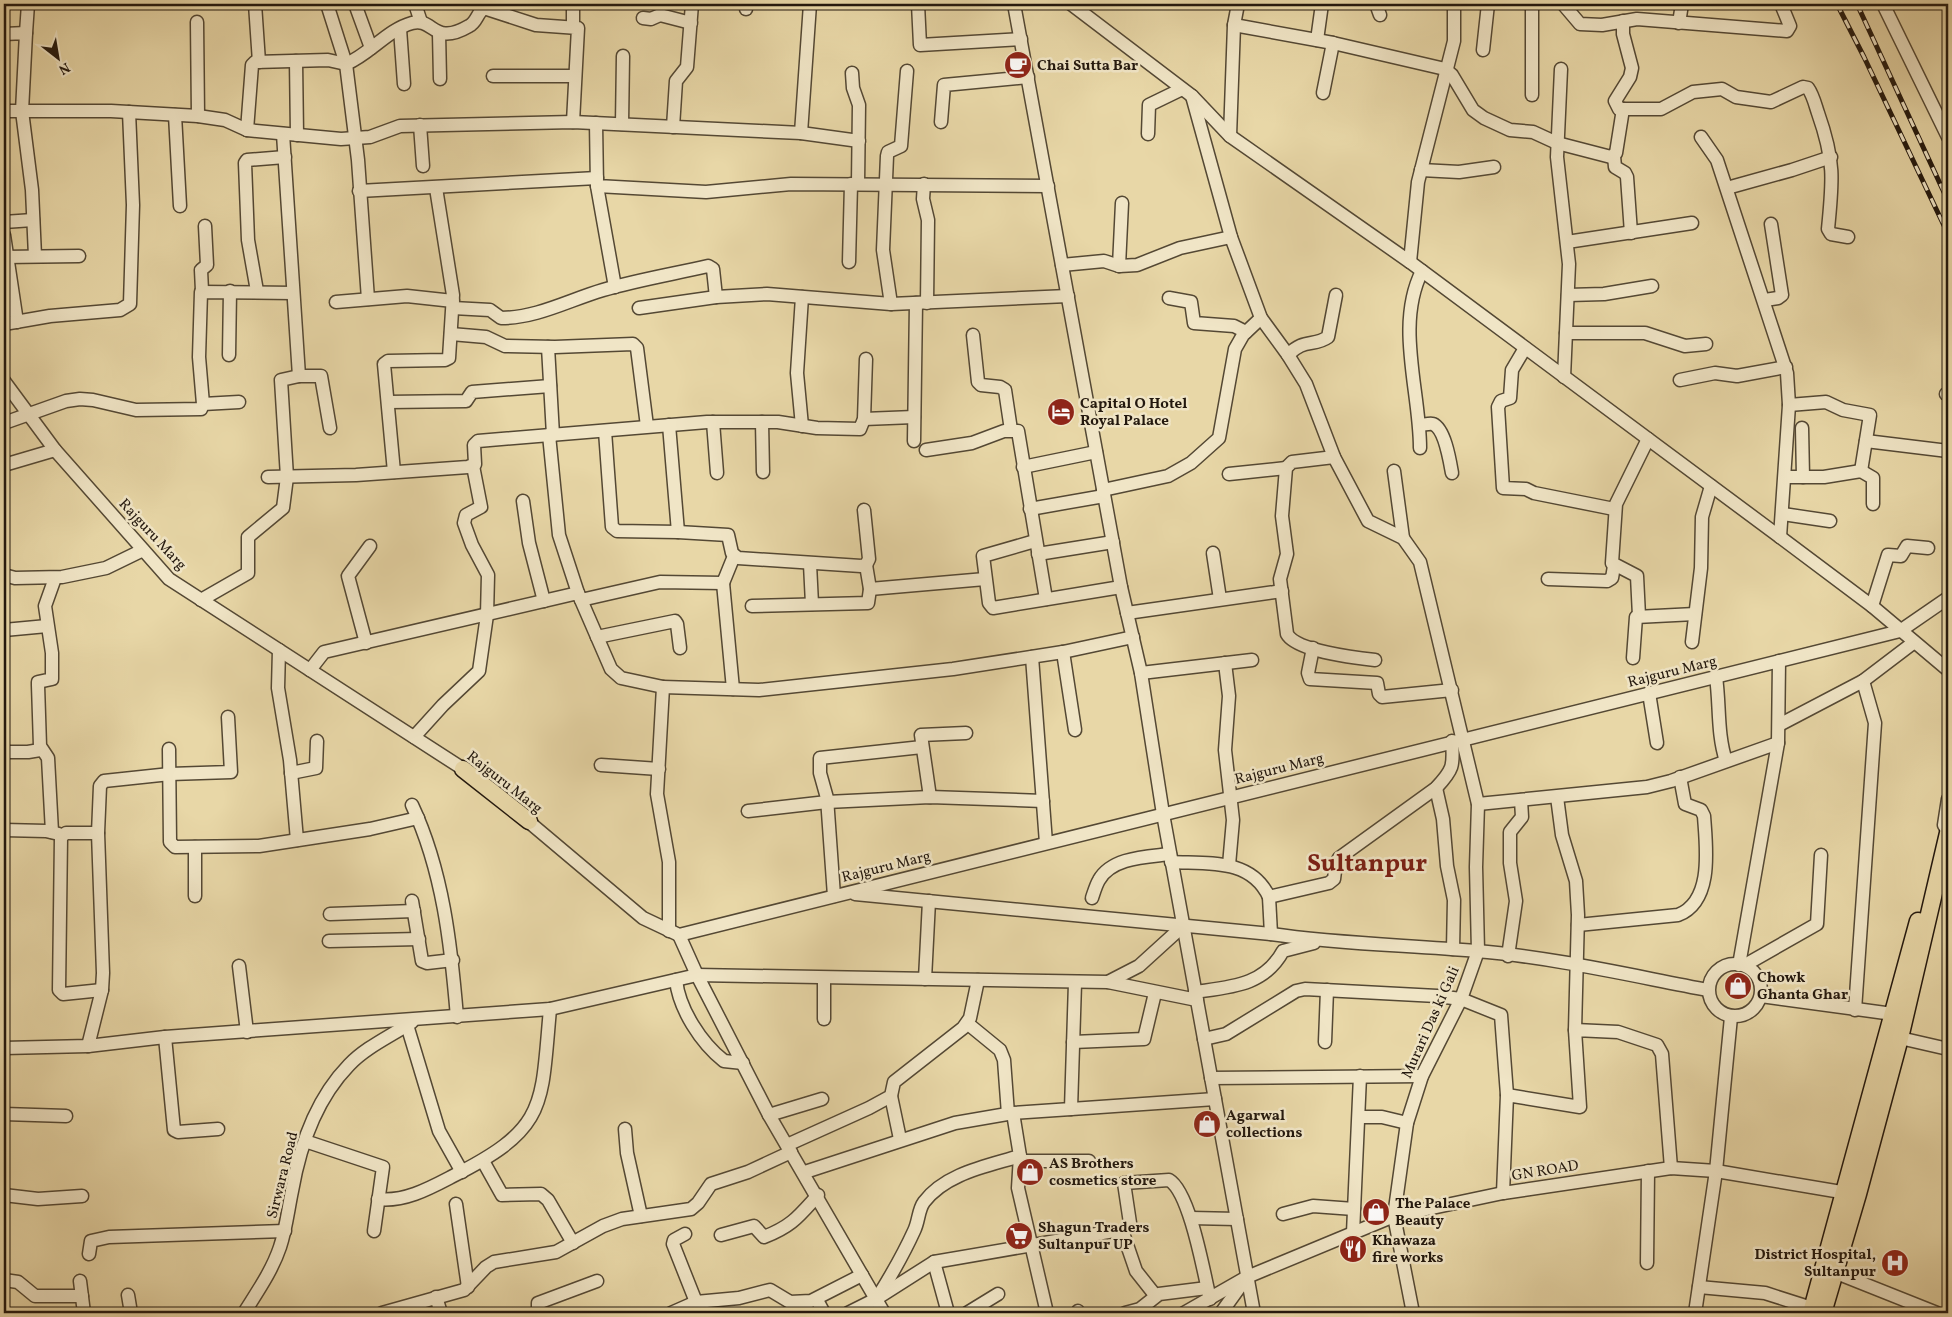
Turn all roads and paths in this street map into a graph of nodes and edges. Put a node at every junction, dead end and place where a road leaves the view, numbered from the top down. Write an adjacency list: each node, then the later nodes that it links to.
1 (28, 4): 30 (street)
2 (255, 4): 40 (street)
3 (327, 4): 41 (street)
4 (355, 4): 36 (street)
5 (415, 4): 24 (street)
6 (573, 4): 27 (street)
7 (692, 4): 25 (street)
8 (810, 4): 67 (street)
9 (918, 4): 33 (street)
10 (1014, 4): 33 (street)
11 (1070, 4): 51 (street)
12 (1238, 4): 28 (street)
13 (1322, 4): 34 (street)
14 (1454, 4): 42 (street)
15 (1488, 4): 37 (street)
16 (1532, 4): 53 (street)
17 (1563, 4): 22 (street)
18 (1682, 4): 26 (street)
19 (1781, 4): 26 (street)
20 (1883, 4): 73 (street)
21 (643, 18): 25 (street)
22 (1623, 21): 26 (street); 54 (street)
23 (197, 22): 59 (street)
24 (421, 22): 29 (street); 32 (street)
25 (691, 23): 65 (street)
26 (1679, 23)
27 (573, 26): 32 (street); 47 (street)
28 (1234, 26): 34 (street); 71 (street)
29 (400, 28): 36 (street); 50 (street)
30 (26, 33): 31 (street); 56 (street)
31 (4, 34)
32 (439, 34): 49 (street)
33 (1021, 39): 48 (street)
34 (1317, 40): 35 (street)
35 (1333, 43): 42 (street); 52 (street)
36 (371, 48): 41 (street)
37 (1483, 50)
38 (623, 56): 63 (street)
39 (296, 61): 40 (street); 41 (street); 70 (street)
40 (259, 62): 66 (street)
41 (346, 64): 74 (street)
42 (1445, 69): 76 (street); 82 (street)
43 (1561, 69): 76 (street)
44 (907, 71): 85 (street)
45 (852, 73): 75 (street)
46 (493, 76): 47 (street)
47 (575, 76): 60 (street)
48 (1028, 77): 62 (street); 87 (street)
49 (440, 79)
50 (404, 84)
51 (1187, 92): 69 (street); 71 (street); 100 (street)
52 (1323, 93)
53 (1532, 95)
54 (1623, 109): 77 (street); 79 (street)
55 (4, 111): 56 (street)
56 (22, 111): 57 (street); 93 (street)
57 (129, 112): 58 (street); 131 (street)
58 (174, 115): 59 (street); 92 (street)
59 (198, 116): 66 (street)
60 (573, 122): 61 (street); 64 (street)
61 (596, 122): 63 (street); 83 (street)
62 (941, 122)
63 (622, 124): 65 (street)
64 (420, 125): 74 (street); 80 (street)
65 (672, 126): 67 (street)
66 (248, 130): 68 (street)
67 (801, 133): 75 (street)
68 (283, 134): 70 (street); 78 (street)
69 (1148, 134)
70 (296, 135): 74 (street)
71 (1230, 136): 107 (street)
72 (1701, 137): 89 (street)
73 (1948, 137)
74 (354, 138): 90 (street)
75 (858, 141): 84 (street)
76 (1557, 143): 77 (street); 102 (street)
77 (1614, 156): 98 (street)
78 (285, 157): 115 (street); 116 (street)
79 (1831, 157): 89 (street); 101 (street)
80 (423, 166)
81 (1494, 167): 82 (street)
82 (1421, 170): 107 (street)
83 (597, 182): 84 (street); 88 (street); 112 (street)
84 (854, 183): 85 (street); 106 (street)
85 (886, 184): 86 (street); 128 (street)
86 (924, 184): 87 (street); 126 (street)
87 (1048, 186): 108 (street)
88 (436, 188): 90 (street); 127 (street)
89 (1727, 188): 124 (street)
90 (359, 192): 123 (street)
91 (1122, 204): 109 (street)
92 (180, 206)
93 (33, 220): 94 (street); 103 (street)
94 (4, 222)
95 (1692, 223): 98 (street)
96 (1771, 224): 124 (street)
97 (205, 226): 113 (street)
98 (1630, 233): 102 (street)
99 (4, 235): 105 (street)
100 (1231, 237): 109 (street); 130 (street)
101 (1848, 237)
102 (1566, 242): 117 (street)
103 (35, 256): 104 (street); 105 (street)
104 (79, 256)
105 (5, 257): 131 (street)
106 (848, 262)
107 (1410, 262): 110 (street)
108 (1062, 265): 109 (street); 119 (street)
109 (1120, 266)
110 (1422, 271): 139 (street); 160 (street)
111 (1652, 286): 117 (street)
112 (615, 287): 120 (street); 127 (street)
113 (202, 291): 114 (street); 151 (street)
114 (230, 291): 115 (street); 140 (street)
115 (257, 291): 116 (street)
116 (293, 293): 144 (street)
117 (1568, 294): 134 (street)
118 (1336, 295): 141 (street)
119 (1068, 296): 126 (street); 175 (street)
120 (716, 297): 121 (street); 129 (street)
121 (802, 297): 128 (street); 162 (street)
122 (1169, 298): 133 (street)
123 (368, 299): 125 (street); 127 (street)
124 (1765, 300): 143 (street)
125 (336, 302)
126 (921, 303): 128 (street); 154 (street)
127 (453, 304): 135 (street)
128 (891, 304)
129 (639, 308)
130 (1261, 318): 133 (street); 141 (street)
131 (17, 322): 132 (street)
132 (4, 324)
133 (1246, 332): 193 (street)
134 (1566, 333): 137 (street); 145 (street)
135 (451, 334): 138 (street); 150 (street)
136 (972, 335): 165 (street)
137 (1706, 344)
138 (548, 347): 148 (street); 161 (street)
139 (1525, 348): 145 (street); 197 (street)
140 (229, 355)
141 (1288, 355): 176 (street)
142 (866, 359): 155 (street)
143 (1786, 367): 146 (street); 152 (street)
144 (299, 376): 163 (street); 189 (street)
145 (1564, 377): 168 (street)
146 (1680, 380)
147 (4, 381): 153 (street, Rajguru Marg)
148 (550, 386): 150 (street); 167 (street)
149 (239, 402): 151 (street)
150 (388, 402): 183 (street)
151 (204, 404): 153 (street)
152 (1789, 406): 170 (street); 190 (street)
153 (30, 414): 158 (street); 172 (street, Rajguru Marg)
154 (914, 417): 155 (street); 169 (street)
155 (864, 418): 162 (street)
156 (713, 422): 157 (street); 159 (street); 185 (street)
157 (762, 422): 162 (street); 184 (street)
158 (4, 423)
159 (669, 425): 161 (street); 201 (street)
160 (1421, 425): 171 (street); 186 (street)
161 (648, 426): 166 (street)
162 (802, 426)
163 (330, 428)
164 (1802, 428): 191 (street)
165 (1011, 430): 173 (street); 179 (street)
166 (605, 431): 167 (street); 201 (street)
167 (551, 435): 178 (street); 222 (street)
168 (1648, 439): 192 (street); 197 (street)
169 (914, 440)
170 (1866, 441): 174 (street); 182 (street)
171 (1420, 448)
172 (55, 450): 177 (street); 208 (street, Rajguru Marg)
173 (926, 450)
174 (1948, 451)
175 (1096, 452): 179 (street); 193 (street)
176 (1334, 457): 180 (street); 203 (street)
177 (4, 465)
178 (472, 466): 183 (street); 233 (street)
179 (1023, 467): 196 (street)
180 (1286, 468): 187 (street); 221 (street)
181 (1394, 471): 203 (street)
182 (1861, 471): 191 (street); 195 (street)
183 (394, 472): 189 (street)
184 (763, 472)
185 (717, 473)
186 (1452, 473)
187 (1229, 474)
188 (268, 477): 189 (street)
189 (287, 477): 226 (street)
190 (1785, 477): 191 (street); 199 (street)
191 (1803, 477)
192 (1711, 486): 202 (street); 232 (street)
193 (1104, 493): 196 (street); 204 (street)
194 (523, 501): 227 (street)
195 (1873, 504)
196 (1030, 509): 206 (street)
197 (1614, 509): 213 (street)
198 (864, 510): 212 (street)
199 (1782, 514): 200 (street); 202 (street)
200 (1830, 522)
201 (678, 532): 210 (street)
202 (1780, 537): 230 (street)
203 (1403, 538): 260 (street)
204 (1113, 542): 206 (street); 219 (street)
205 (370, 546): 241 (street)
206 (1036, 548): 216 (street); 224 (street)
207 (1928, 548): 230 (street)
208 (143, 550): 215 (street); 226 (street, Rajguru Marg)
209 (1213, 553): 225 (street)
210 (734, 556): 211 (street); 218 (street)
211 (810, 564): 212 (street); 228 (street)
212 (866, 565): 220 (street)
213 (1614, 566): 217 (street); 234 (street)
214 (4, 575): 215 (street)
215 (55, 578): 235 (street)
216 (986, 579): 220 (street); 224 (street)
217 (1548, 579)
218 (723, 583): 222 (street); 259 (street)
219 (1121, 587): 224 (street); 231 (street)
220 (870, 589): 228 (street)
221 (1282, 591): 225 (street); 244 (street)
222 (580, 596): 227 (street); 238 (street)
223 (1948, 598): 237 (street, Rajguru Marg)
224 (1046, 599)
225 (1220, 599): 231 (street)
226 (201, 600): 245 (street, Rajguru Marg)
227 (544, 601): 233 (street)
228 (812, 604): 229 (street)
229 (752, 606)
230 (1872, 606): 237 (street)
231 (1127, 614): 239 (street)
232 (1696, 614): 234 (street); 240 (street)
233 (487, 615): 241 (street); 266 (street)
234 (1640, 616): 248 (street)
235 (47, 626): 236 (street); 273 (street)
236 (4, 630)
237 (1900, 630): 242 (street); 251 (street, Rajguru Marg)
238 (597, 637): 243 (street); 258 (street)
239 (1133, 637): 246 (street); 255 (street)
240 (1692, 642)
241 (366, 643): 253 (street)
242 (1913, 643): 254 (street); 257 (street)
243 (680, 648)
244 (1313, 648): 250 (street); 260 (street)
245 (279, 650): 253 (street, Rajguru Marg); 279 (street)
246 (1063, 652): 247 (street); 264 (street)
247 (1032, 657): 259 (street); 288 (street)
248 (1633, 658)
249 (1252, 660): 252 (street)
250 (1375, 660)
251 (1779, 662): 256 (street, Rajguru Marg); 263 (street)
252 (1225, 663): 255 (street); 284 (street)
253 (310, 670): 266 (street, Rajguru Marg)
254 (1948, 670)
255 (1141, 673): 293 (street)
256 (1716, 677): 261 (street, Rajguru Marg); 275 (street)
257 (1863, 681): 263 (street); 341 (street)
258 (663, 687): 259 (street); 278 (street)
259 (733, 689)
260 (1452, 690): 267 (street)
261 (1649, 693): 267 (street, Rajguru Marg); 269 (street)
262 (228, 717): 280 (street)
263 (1779, 725): 270 (street)
264 (1075, 730)
265 (966, 733): 271 (street)
266 (414, 737): 277 (street, Rajguru Marg)
267 (1458, 740): 282 (street); 284 (street, Rajguru Marg); 290 (street)
268 (317, 741): 279 (street)
269 (1657, 743)
270 (1778, 743): 275 (street); 323 (street)
271 (922, 747): 283 (street); 289 (street)
272 (169, 749): 280 (street)
273 (40, 750): 274 (street); 299 (street)
274 (4, 752)
275 (1726, 761): 281 (street)
276 (601, 765): 278 (street)
277 (463, 769): 295 (main road)
278 (659, 769): 314 (street)
279 (291, 773): 300 (street)
280 (170, 774): 298 (street); 302 (street)
281 (1680, 777): 285 (street); 312 (street)
282 (1436, 788): 308 (street); 319 (street)
283 (930, 797): 288 (street); 289 (street)
284 (1230, 797): 293 (street, Rajguru Marg); 305 (street)
285 (1556, 797): 287 (street); 312 (street)
286 (1948, 799): 297 (street)
287 (1521, 800): 290 (street); 321 (street)
288 (1043, 801): 301 (street)
289 (827, 802): 292 (street); 306 (street)
290 (1478, 804): 320 (street)
291 (412, 805): 294 (street)
292 (748, 811)
293 (1163, 814): 301 (street, Rajguru Marg); 304 (street)
294 (418, 818): 300 (street); 322 (street)
295 (529, 821): 314 (street, Rajguru Marg)
296 (4, 830): 299 (street)
297 (1948, 832): 342 (main road)
298 (98, 833): 299 (street); 333 (street)
299 (57, 834): 333 (street)
300 (298, 840): 302 (street)
301 (1046, 843): 306 (street, Rajguru Marg)
302 (195, 846): 307 (street)
303 (1821, 855): 323 (street)
304 (1171, 858): 305 (street); 309 (street); 313 (street)
305 (1229, 865): 308 (street)
306 (839, 895): 310 (street); 314 (street, Rajguru Marg)
307 (195, 896)
308 (1269, 897): 315 (street)
309 (1092, 898)
310 (929, 901): 313 (street); 328 (street)
311 (330, 914): 316 (street)
312 (1578, 925): 325 (street)
313 (1183, 926): 315 (street); 331 (street); 337 (street)
314 (674, 933): 326 (street)
315 (1271, 934): 318 (street)
316 (419, 939): 317 (street); 322 (street)
317 (329, 941)
318 (1322, 941): 319 (street); 337 (street)
319 (1453, 950): 320 (street)
320 (1478, 951): 321 (street); 339 (street, Murari Das ki Gali)
321 (1508, 956): 325 (street)
322 (452, 960): 343 (street)
323 (1742, 965): 335 (street); 338 (street)
324 (239, 966): 349 (street)
325 (1575, 966): 335 (street); 348 (street)
326 (697, 975): 327 (street); 329 (street); 358 (street)
327 (824, 978): 328 (street); 345 (street)
328 (925, 978): 330 (street)
329 (676, 980): 340 (street); 358 (street)
330 (978, 980): 332 (street); 347 (street)
331 (1108, 982): 332 (street); 336 (street)
332 (1075, 983): 353 (street)
333 (102, 990): 355 (street)
334 (1327, 990): 339 (street); 352 (street); 354 (street)
335 (1708, 990): 344 (street)
336 (1155, 993): 337 (street); 353 (street)
337 (1196, 996): 352 (street)
338 (1761, 996): 341 (street); 344 (street)
339 (1461, 999): 360 (street, Murari Das ki Gali); 362 (street)
340 (550, 1009): 343 (street); 379 (street)
341 (1855, 1010): 342 (street)
342 (1899, 1015): 351 (main road); 387 (main road)
343 (457, 1017): 346 (street)
344 (1731, 1017): 383 (street)
345 (824, 1019)
346 (411, 1023): 349 (street); 376 (street, Sirwara Road); 384 (street)
347 (967, 1023): 363 (street); 367 (street)
348 (1575, 1030): 362 (street); 381 (street)
349 (247, 1032): 350 (street)
350 (165, 1037): 355 (street); 373 (street)
351 (1900, 1038): 357 (street); 387 (main road)
352 (1204, 1039): 361 (street)
353 (1073, 1042): 366 (street)
354 (1325, 1042)
355 (88, 1046): 356 (street)
356 (4, 1048)
357 (1948, 1049)
358 (743, 1063): 369 (street)
359 (1360, 1076): 360 (street); 361 (street); 371 (street)
360 (1422, 1076): 372 (street, Murari Das ki Gali)
361 (1211, 1078): 365 (street)
362 (1507, 1095): 386 (street)
363 (890, 1096): 375 (street); 377 (street)
364 (822, 1099): 369 (street)
365 (1215, 1099): 366 (street); 398 (street)
366 (1071, 1109): 367 (street)
367 (1010, 1113): 375 (street); 378 (street)
368 (4, 1114): 370 (street)
369 (770, 1115): 377 (street)
370 (66, 1116)
371 (1359, 1117): 372 (street); 393 (street)
372 (1407, 1123): 396 (street, Murari Das ki Gali)
373 (218, 1129)
374 (625, 1129): 395 (street)
375 (900, 1139): 385 (street)
376 (304, 1141): 391 (street); 399 (street, Sirwara Road)
377 (789, 1148): 385 (street); 395 (street)
378 (1020, 1159): 380 (street); 406 (street); 424 (street)
379 (483, 1161): 384 (street); 405 (street)
380 (1089, 1162)
381 (1671, 1168): 382 (street, GN ROAD); 383 (street, GN ROAD)
382 (1648, 1171): 386 (street, GN ROAD); 409 (street)
383 (1716, 1171): 387 (street, GN ROAD); 417 (street)
384 (462, 1172): 391 (street)
385 (805, 1172): 389 (street)
386 (1503, 1193): 396 (street, GN ROAD)
387 (1852, 1193): 410 (main road); 427 (main road)
388 (4, 1195): 390 (street)
389 (818, 1195): 403 (street); 411 (street)
390 (82, 1196)
391 (378, 1199): 400 (street)
392 (456, 1204): 416 (street)
393 (1354, 1209): 394 (street); 401 (street)
394 (1283, 1214)
395 (641, 1216): 405 (street)
396 (1394, 1216): 401 (street, GN ROAD); 445 (street, Murari Das ki Gali)
397 (1190, 1218): 398 (street); 404 (street); 418 (street)
398 (1237, 1219): 412 (street)
399 (285, 1231): 407 (street); 430 (street, Sirwara Road)
400 (374, 1231)
401 (1353, 1233): 412 (street, GN ROAD)
402 (685, 1234): 426 (street)
403 (720, 1234)
404 (1123, 1234): 406 (street); 421 (street)
405 (573, 1243): 416 (street)
406 (1031, 1244): 408 (street); 440 (street)
407 (89, 1254)
408 (934, 1262): 424 (street); 438 (street)
409 (1647, 1263)
410 (1834, 1272): 427 (main road); 447 (street)
411 (862, 1275): 424 (street); 425 (street)
412 (1247, 1277): 418 (street); 443 (street); 444 (street)
413 (4, 1280): 422 (street)
414 (80, 1281): 422 (street)
415 (597, 1281): 433 (street)
416 (468, 1287): 423 (street)
417 (1699, 1287): 427 (street); 446 (street)
418 (1208, 1293): 421 (street); 442 (street)
419 (998, 1294): 439 (street)
420 (128, 1295): 429 (street)
421 (1155, 1295): 441 (street)
422 (82, 1296): 428 (street)
423 (436, 1297): 431 (street); 432 (street)
424 (876, 1299): 436 (street); 437 (street)
425 (817, 1300): 426 (street); 435 (street)
426 (696, 1302): 434 (street)
427 (1817, 1311)
428 (84, 1313)
429 (131, 1313)
430 (244, 1313)
431 (382, 1313)
432 (441, 1313)
433 (538, 1313)
434 (671, 1313)
435 (824, 1313)
436 (848, 1313)
437 (884, 1313)
438 (948, 1313)
439 (967, 1313)
440 (1047, 1313)
441 (1125, 1313)
442 (1184, 1313)
443 (1221, 1313)
444 (1254, 1313)
445 (1413, 1313)
446 (1695, 1313)
447 (1937, 1313)

